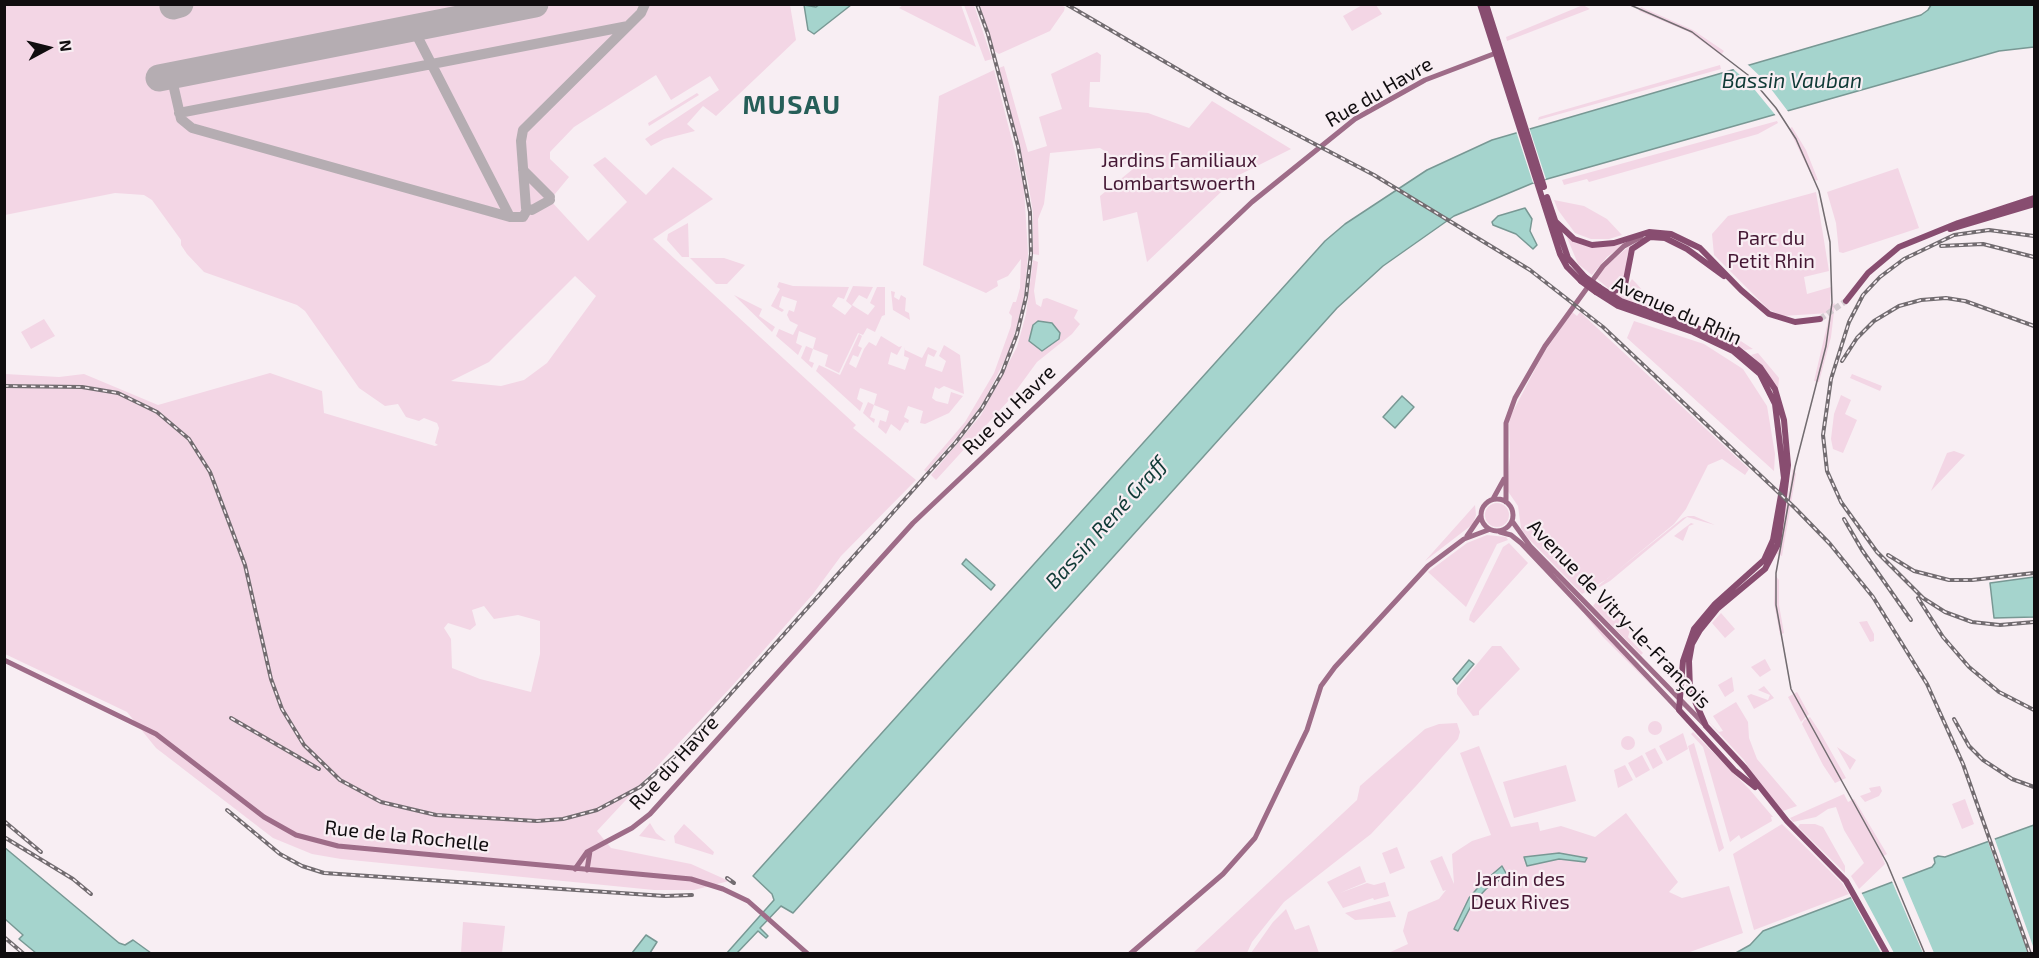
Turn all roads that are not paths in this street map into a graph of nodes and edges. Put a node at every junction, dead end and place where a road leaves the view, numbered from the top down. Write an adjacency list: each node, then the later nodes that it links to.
1 (1480, 4): 3 (main road)
2 (1486, 4): 4 (main road)
3 (1496, 53): 4 (main road); 29 (main road, Rue du Havre)
4 (1520, 121): 6 (main road)
5 (2034, 198): 9 (main road)
6 (1547, 202): 8 (main road, Avenue du Rhin); 11 (main road, Avenue du Rhin)
7 (2034, 204): 9 (main road)
8 (1556, 222): 10 (main road); 11 (main road, Avenue du Rhin)
9 (1940, 231): 13 (main road)
10 (1635, 240): 12 (main road); 14 (main road); 15 (main road)
11 (1583, 279): 12 (main road, Avenue du Rhin, bridge)
12 (1601, 293): 23 (main road, Avenue du Rhin); 27 (main road, Avenue du Rhin)
13 (1845, 301)
14 (1820, 319)
15 (1505, 478): 16 (main road); 17 (main road)
16 (1493, 499): 17 (main road); 18 (main road)
17 (1506, 502): 19 (main road)
18 (1480, 517): 20 (main road); 22 (main road)
19 (1512, 521): 21 (main road); 25 (main road, Avenue de Vitry-le-François)
20 (1488, 530): 21 (main road); 22 (main road)
21 (1500, 532): 26 (main road, Avenue de Vitry-le-François)
22 (1464, 539): 33 (main road)
23 (1689, 640): 25 (main road); 26 (main road)
24 (4, 660): 30 (main road, Rue de la Rochelle)
25 (1674, 695): 26 (main road, Avenue de Vitry-le-François)
26 (1678, 705): 27 (main road, Avenue de Vitry-le-François); 28 (main road)
27 (1706, 726): 28 (main road)
28 (1761, 791): 34 (main road)
29 (591, 850): 30 (main road, Rue du Havre); 31 (main road)
30 (575, 869): 31 (main road, Rue de la Rochelle)
31 (587, 870): 32 (main road, Rue de la Rochelle)
32 (805, 950)
33 (1130, 954)
34 (1887, 954)

